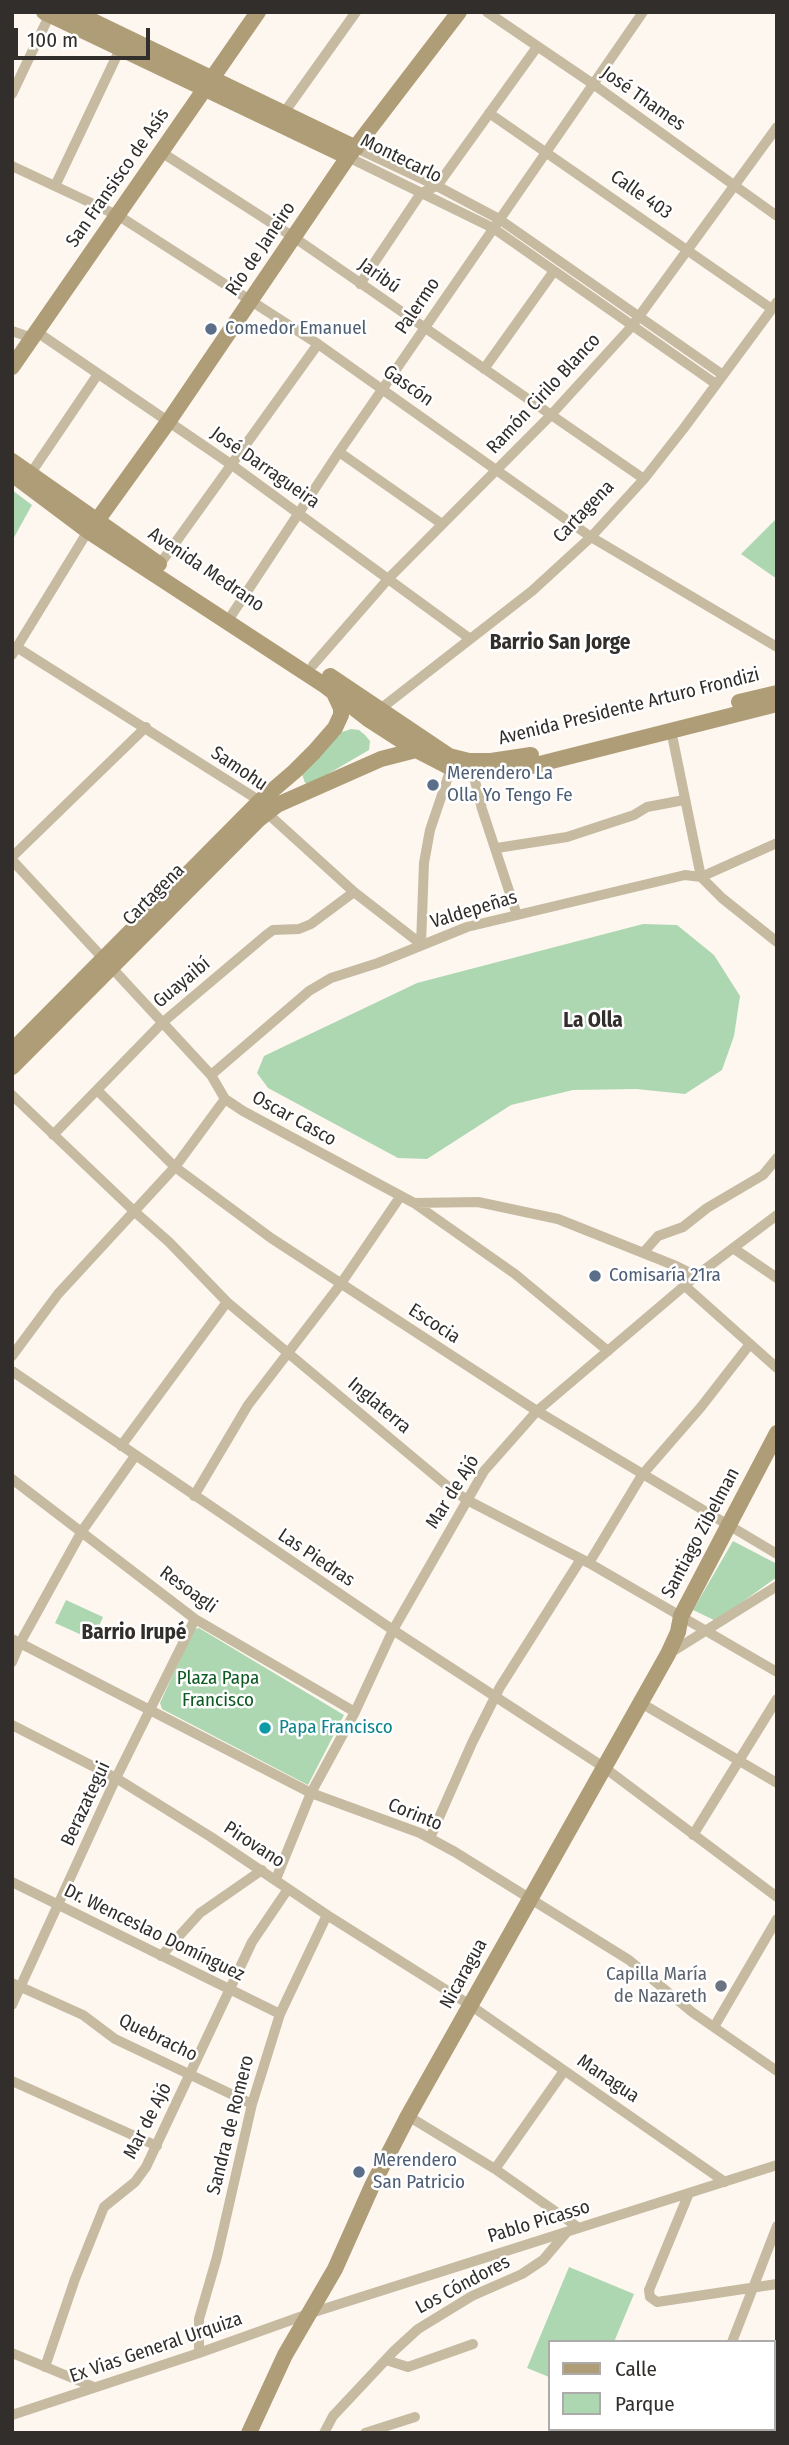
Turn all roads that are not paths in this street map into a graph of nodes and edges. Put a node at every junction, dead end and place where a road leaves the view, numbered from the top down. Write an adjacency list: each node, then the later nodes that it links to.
1 (74, 12): 11 (main road, Montecarlo)
2 (356, 12): 15 (street)
3 (459, 12): 19 (main road, Río de Janeiro)
4 (487, 12): 8 (street, José Thames)
5 (643, 12): 12 (street, Palermo)
6 (48, 13): 9 (main road, Montecarlo); 10 (street)
7 (253, 14): 11 (main road, San Fransisco de Asís)
8 (537, 47): 12 (street, José Thames); 14 (street)
9 (120, 49): 11 (main road, Montecarlo); 22 (street)
10 (15, 81): 13 (street)
11 (208, 83): 15 (main road, Montecarlo); 18 (main road, San Fransisco de Asís)
12 (593, 84): 17 (street, Palermo); 21 (street, José Thames)
13 (12, 94)
14 (489, 113): 17 (street, Calle 403); 23 (street)
15 (281, 118): 19 (main road, Montecarlo)
16 (777, 127): 21 (street, Ramón Cirilo Blanco)
17 (546, 150): 27 (street, Palermo); 29 (street, Calle 403)
18 (161, 152): 25 (main road, San Fransisco de Asís); 28 (street, Jaribú)
19 (352, 153): 23 (street, Montecarlo); 24 (street, Montecarlo); 28 (main road, Río de Janeiro)
20 (12, 166): 22 (street, Gascón)
21 (733, 184): 26 (street, José Thames); 29 (street, Ramón Cirilo Blanco)
22 (55, 186): 25 (street, Gascón)
23 (437, 186): 24 (street); 27 (street, Montecarlo)
24 (421, 193): 27 (street, Montecarlo); 31 (street)
25 (119, 216): 32 (street, Gascón); 37 (main road, San Fransisco de Asís)
26 (777, 216)
27 (496, 223): 30 (street, Montecarlo); 34 (street, Montecarlo); 35 (street, Palermo)
28 (295, 238): 31 (street, Jaribú); 32 (main road, Río de Janeiro)
29 (688, 249): 33 (street, Calle 403); 34 (street, Ramón Cirilo Blanco)
30 (554, 271): 34 (street, Montecarlo); 40 (street)
31 (360, 284): 35 (street, Jaribú)
32 (251, 300): 38 (street, Gascón); 46 (main road, Río de Janeiro)
33 (774, 306): 42 (street, Cartagena)
34 (636, 321): 42 (street, Montecarlo); 43 (street, Montecarlo); 45 (street, Ramón Cirilo Blanco)
35 (424, 328): 40 (street, Jaribú); 44 (street, Palermo)
36 (12, 331): 37 (street, José Darragueira)
37 (34, 335): 39 (main road, San Fransisco de Asís); 41 (street, José Darragueira)
38 (318, 344): 44 (street, Gascón); 49 (street)
39 (12, 366)
40 (484, 369): 45 (street, Jaribú)
41 (98, 374): 46 (street, José Darragueira); 51 (street)
42 (723, 374): 43 (street, Cartagena)
43 (716, 384): 53 (street, Cartagena)
44 (383, 390): 47 (street, Palermo); 50 (street, Gascón)
45 (550, 416): 50 (street, Ramón Cirilo Blanco); 53 (street, Jaribú)
46 (168, 422): 49 (street, José Darragueira); 56 (main road, Río de Janeiro)
47 (339, 452): 54 (street, Palermo); 55 (street)
48 (12, 461): 51 (main road, Avenida Medrano)
49 (232, 465): 54 (street, José Darragueira); 58 (street)
50 (498, 470): 55 (street, Ramón Cirilo Blanco); 57 (street, Gascón)
51 (30, 473): 56 (main road, Avenida Medrano)
52 (12, 474): 56 (main road, Avenida Medrano)
53 (644, 478): 57 (street, Cartagena)
54 (299, 513): 59 (street, José Darragueira); 60 (street, Palermo)
55 (442, 524): 59 (street, Ramón Cirilo Blanco)
56 (93, 527): 58 (main road, Avenida Medrano); 60 (main road, Avenida Medrano); 63 (street, Río de Janeiro)
57 (591, 537): 61 (street, Cartagena); 62 (street, Gascón)
58 (160, 564): 60 (main road, Avenida Medrano)
59 (389, 578): 61 (street, José Darragueira); 64 (street, Ramón Cirilo Blanco)
60 (230, 617): 64 (main road, Avenida Medrano); 65 (main road, Avenida Medrano)
61 (469, 638): 68 (street, Cartagena)
62 (777, 648)
63 (15, 651): 69 (street, Samohu)
64 (313, 665): 68 (main road, Avenida Medrano)
65 (332, 690): 68 (main road, Avenida Medrano); 70 (main road)
66 (777, 693): 68 (main road, Avenida Presidente Arturo Frondizi)
67 (777, 704): 71 (main road, Avenida Presidente Arturo Frondizi)
68 (375, 718): 70 (main road, Cartagena); 72 (main road, Avenida Presidente Arturo Frondizi); 73 (main road)
69 (146, 727): 79 (street, Samohu); 82 (street)
70 (335, 728): 75 (main road, Cartagena)
71 (671, 730): 76 (main road, Avenida Presidente Arturo Frondizi); 78 (street)
72 (416, 750): 73 (main road, Cartagena); 74 (main road, Avenida Presidente Arturo Frondizi)
73 (381, 759): 77 (main road, Cartagena)
74 (451, 768): 76 (main road, Avenida Presidente Arturo Frondizi); 87 (street)
75 (295, 771): 77 (main road); 79 (main road, Cartagena)
76 (473, 773): 81 (street)
77 (310, 791): 79 (main road, Cartagena)
78 (684, 800): 81 (street); 83 (street)
79 (264, 807): 84 (street, Samohu); 88 (main road, Cartagena)
80 (777, 843): 83 (street, Valdepeñas)
81 (497, 848): 85 (street)
82 (12, 859): 88 (street, Oscar Casco)
83 (701, 877): 85 (street, Valdepeñas); 86 (street)
84 (354, 892): 87 (street, Samohu); 89 (street, Guayaibí)
85 (517, 915): 87 (street, Valdepeñas)
86 (777, 942)
87 (421, 944): 92 (street, Valdepeñas)
88 (108, 963): 89 (street, Oscar Casco); 90 (main road, Cartagena); 91 (main road, Cartagena)
89 (162, 1023): 92 (street, Oscar Casco); 93 (street, Guayaibí)
90 (12, 1051)
91 (12, 1067)
92 (211, 1074): 95 (street, Oscar Casco)
93 (97, 1090): 96 (street, Guayaibí); 98 (street, Escocia)
94 (12, 1095): 96 (street, Inglaterra)
95 (225, 1099): 98 (street); 99 (street, Oscar Casco)
96 (53, 1135): 101 (street, Inglaterra)
97 (777, 1158): 104 (street)
98 (175, 1167): 101 (street); 107 (street, Escocia)
99 (400, 1197): 100 (street, Oscar Casco); 107 (street)
100 (414, 1203): 104 (street); 111 (street, Oscar Casco)
101 (135, 1212): 109 (street, Inglaterra); 113 (street)
102 (777, 1215): 103 (street, Mar de Ajó)
103 (733, 1248): 105 (street, Mar de Ajó); 106 (street)
104 (643, 1253): 105 (street)
105 (696, 1276): 108 (street, Mar de Ajó)
106 (777, 1278)
107 (340, 1285): 112 (street); 116 (street, Escocia)
108 (685, 1286): 110 (street); 111 (street, Mar de Ajó)
109 (227, 1302): 112 (street, Inglaterra); 118 (street)
110 (750, 1344): 114 (street); 120 (street)
111 (608, 1351): 116 (street, Mar de Ajó)
112 (289, 1353): 122 (street); 123 (street, Inglaterra)
113 (12, 1356)
114 (777, 1368)
115 (12, 1371): 118 (street, Las Piedras)
116 (537, 1411): 120 (street, Escocia); 123 (street, Mar de Ajó)
117 (777, 1433): 124 (main road, Santiago Zibelman)
118 (121, 1446): 119 (street, Las Piedras)
119 (135, 1456): 122 (street, Las Piedras); 125 (street)
120 (642, 1475): 124 (street, Escocia); 127 (street)
121 (12, 1479): 125 (street, Resoagli)
122 (194, 1496): 131 (street, Las Piedras)
123 (467, 1500): 127 (street, Inglaterra); 131 (street, Mar de Ajó)
124 (727, 1526): 126 (street, Escocia); 129 (main road, Santiago Zibelman)
125 (82, 1531): 130 (street, Resoagli); 133 (street)
126 (777, 1554)
127 (585, 1561): 129 (street, Inglaterra); 137 (street)
128 (777, 1586): 132 (street, Nicaragua)
129 (681, 1616): 132 (street, Inglaterra); 134 (main road, Santiago Zibelman)
130 (195, 1619): 140 (street, Berazategui); 141 (street, Resoagli)
131 (393, 1630): 137 (street, Las Piedras); 141 (street, Mar de Ajó)
132 (705, 1631): 134 (street, Nicaragua); 136 (street, Inglaterra)
133 (16, 1641): 135 (street); 140 (street, Corinto)
134 (668, 1654): 139 (main road, Nicaragua)
135 (12, 1662)
136 (777, 1672)
137 (495, 1698): 144 (street, Las Piedras); 149 (street)
138 (777, 1699): 143 (street)
139 (641, 1703): 143 (street); 144 (main road, Nicaragua)
140 (150, 1710): 145 (street, Berazategui); 147 (street, Corinto)
141 (355, 1712): 147 (street, Mar de Ajó)
142 (12, 1725): 145 (street, Pirovano)
143 (739, 1761): 146 (street); 148 (street)
144 (605, 1768): 148 (street, Las Piedras); 155 (main road, Nicaragua)
145 (116, 1778): 150 (street, Pirovano); 156 (street, Berazategui)
146 (777, 1783)
147 (311, 1793): 149 (street, Corinto); 151 (street, Mar de Ajó)
148 (693, 1835): 154 (street, Las Piedras)
149 (430, 1838): 155 (street, Corinto)
150 (262, 1870): 151 (street, Pirovano); 159 (street)
151 (276, 1880): 153 (street, Pirovano)
152 (12, 1882): 156 (street, Dr. Wenceslao Domínguez)
153 (288, 1889): 157 (street, Pirovano); 161 (street, Mar de Ajó)
154 (777, 1898)
155 (530, 1899): 163 (main road, Nicaragua); 165 (street, Corinto)
156 (58, 1904): 159 (street, Dr. Wenceslao Domínguez); 160 (street, Berazategui)
157 (327, 1915): 163 (street, Pirovano); 164 (street, Sandra de Romero)
158 (777, 1919): 165 (street)
159 (161, 1956): 161 (street, Dr. Wenceslao Domínguez)
160 (16, 1985): 162 (street, Berazategui); 168 (street, Quebracho)
161 (229, 1990): 164 (street, Dr. Wenceslao Domínguez); 168 (street, Mar de Ajó)
162 (12, 2005)
163 (470, 2005): 166 (street, Managua); 171 (main road, Nicaragua)
164 (280, 2014): 170 (street, Sandra de Romero)
165 (714, 2028): 167 (street, Corinto)
166 (564, 2071): 174 (street); 175 (street, Managua)
167 (777, 2071)
168 (191, 2074): 170 (street, Quebracho); 172 (street, Mar de Ajó)
169 (12, 2081): 172 (street)
170 (253, 2104): 186 (street, Sandra de Romero)
171 (408, 2116): 174 (street); 182 (main road, Nicaragua)
172 (157, 2146): 188 (street, Mar de Ajó)
173 (777, 2165): 175 (street, Pablo Picasso)
174 (495, 2169): 178 (street)
175 (725, 2182): 176 (street, Pablo Picasso)
176 (688, 2193): 178 (street, Pablo Picasso); 181 (street)
177 (777, 2226): 181 (street)
178 (579, 2228): 179 (street, Pablo Picasso)
179 (566, 2233): 182 (street, Pablo Picasso); 187 (street, Los Cóndores)
180 (777, 2284): 181 (street)
181 (753, 2287): 183 (street)
182 (311, 2313): 186 (street, Ex Vias General Urquiza); 192 (main road, Nicaragua)
183 (733, 2340)
184 (473, 2344): 187 (street)
185 (12, 2353): 188 (street)
186 (199, 2353): 189 (street, Ex Vias General Urquiza)
187 (386, 2360): 193 (street, Los Cóndores)
188 (45, 2367): 189 (street)
189 (94, 2387): 190 (street, Ex Vias General Urquiza)
190 (12, 2415)
191 (415, 2417): 194 (street)
192 (249, 2433)
193 (324, 2433)
194 (365, 2433)

